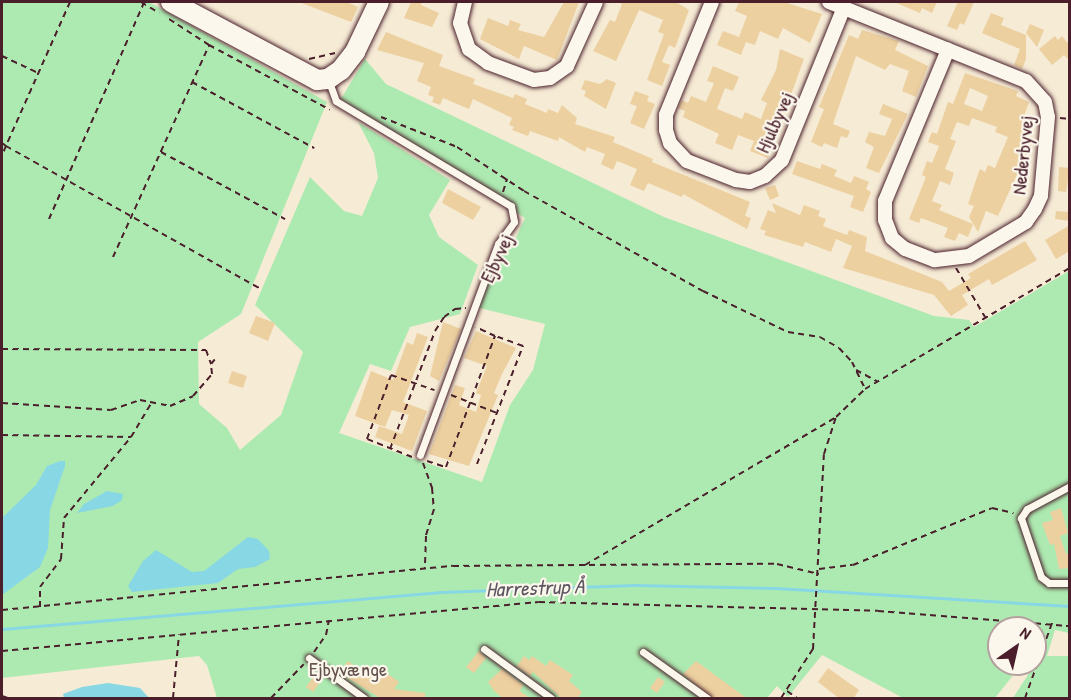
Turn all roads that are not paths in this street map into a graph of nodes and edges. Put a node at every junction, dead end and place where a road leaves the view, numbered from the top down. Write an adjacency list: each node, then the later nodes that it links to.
1 (171, 2): 9 (street)
2 (379, 2): 9 (street)
3 (465, 2): 4 (street)
4 (596, 2)
5 (712, 2): 7 (street, Hjulbyvej)
6 (830, 2): 7 (street, Nederbyvej)
7 (844, 7): 8 (street, Nederbyvej)
8 (948, 50): 8 (street, Nederbyvej)
9 (328, 79): 10 (lane, Ejbyvej)
10 (421, 457)
11 (1070, 486): 12 (lane)
12 (1070, 583)
13 (484, 649): 17 (lane)
14 (643, 652): 18 (lane)
15 (309, 658): 16 (lane)
16 (364, 699)
17 (551, 699)
18 (707, 699)

